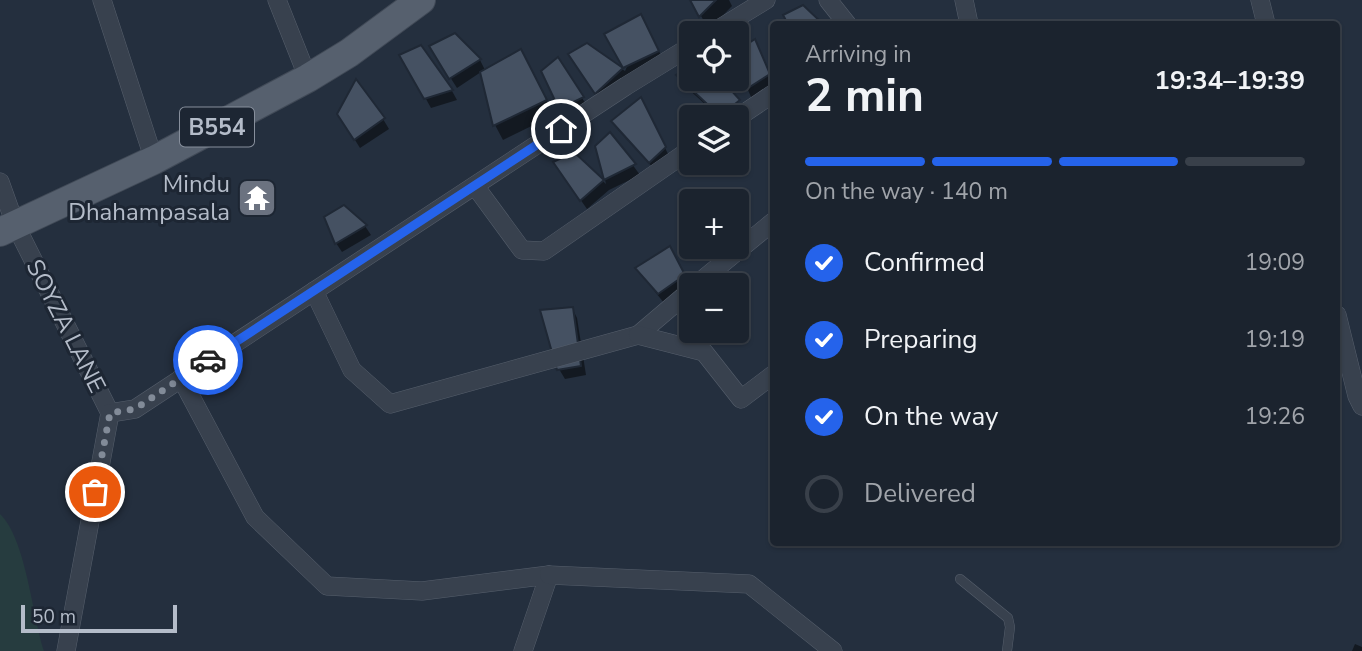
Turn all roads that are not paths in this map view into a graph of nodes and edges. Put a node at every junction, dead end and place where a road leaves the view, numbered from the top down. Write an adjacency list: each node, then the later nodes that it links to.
1 (102, 0): 17 (street)
2 (277, 0): 13 (street)
3 (421, 0): 13 (main road, B554)
4 (766, 0): 8 (street)
5 (828, 0): 9 (street)
6 (964, 0): 10 (street)
7 (1260, 0): 11 (street)
8 (732, 21)
9 (845, 21)
10 (968, 21)
11 (1265, 21)
12 (679, 54): 19 (street, SOYZA LANE)
13 (308, 78): 17 (main road, B554)
14 (770, 96): 15 (street)
15 (749, 110)
16 (679, 157): 19 (street)
17 (154, 160): 21 (main road, B554)
18 (0, 182): 21 (street, SOYZA LANE)
19 (475, 186): 23 (street, SOYZA LANE)
20 (770, 223): 22 (street)
21 (7, 228): 30 (street, SOYZA LANE)
22 (710, 273)
23 (314, 291): 26 (street); 28 (street, SOYZA LANE)
24 (679, 300): 26 (street)
25 (1340, 326): 29 (street)
26 (638, 335): 27 (street)
27 (770, 377)
28 (181, 378): 30 (street, SOYZA LANE); 31 (street)
29 (1362, 406)
30 (110, 413): 33 (street)
31 (549, 575): 34 (street); 35 (street)
32 (960, 579): 36 (lane)
33 (66, 651)
34 (523, 651)
35 (833, 651)
36 (1007, 651)

